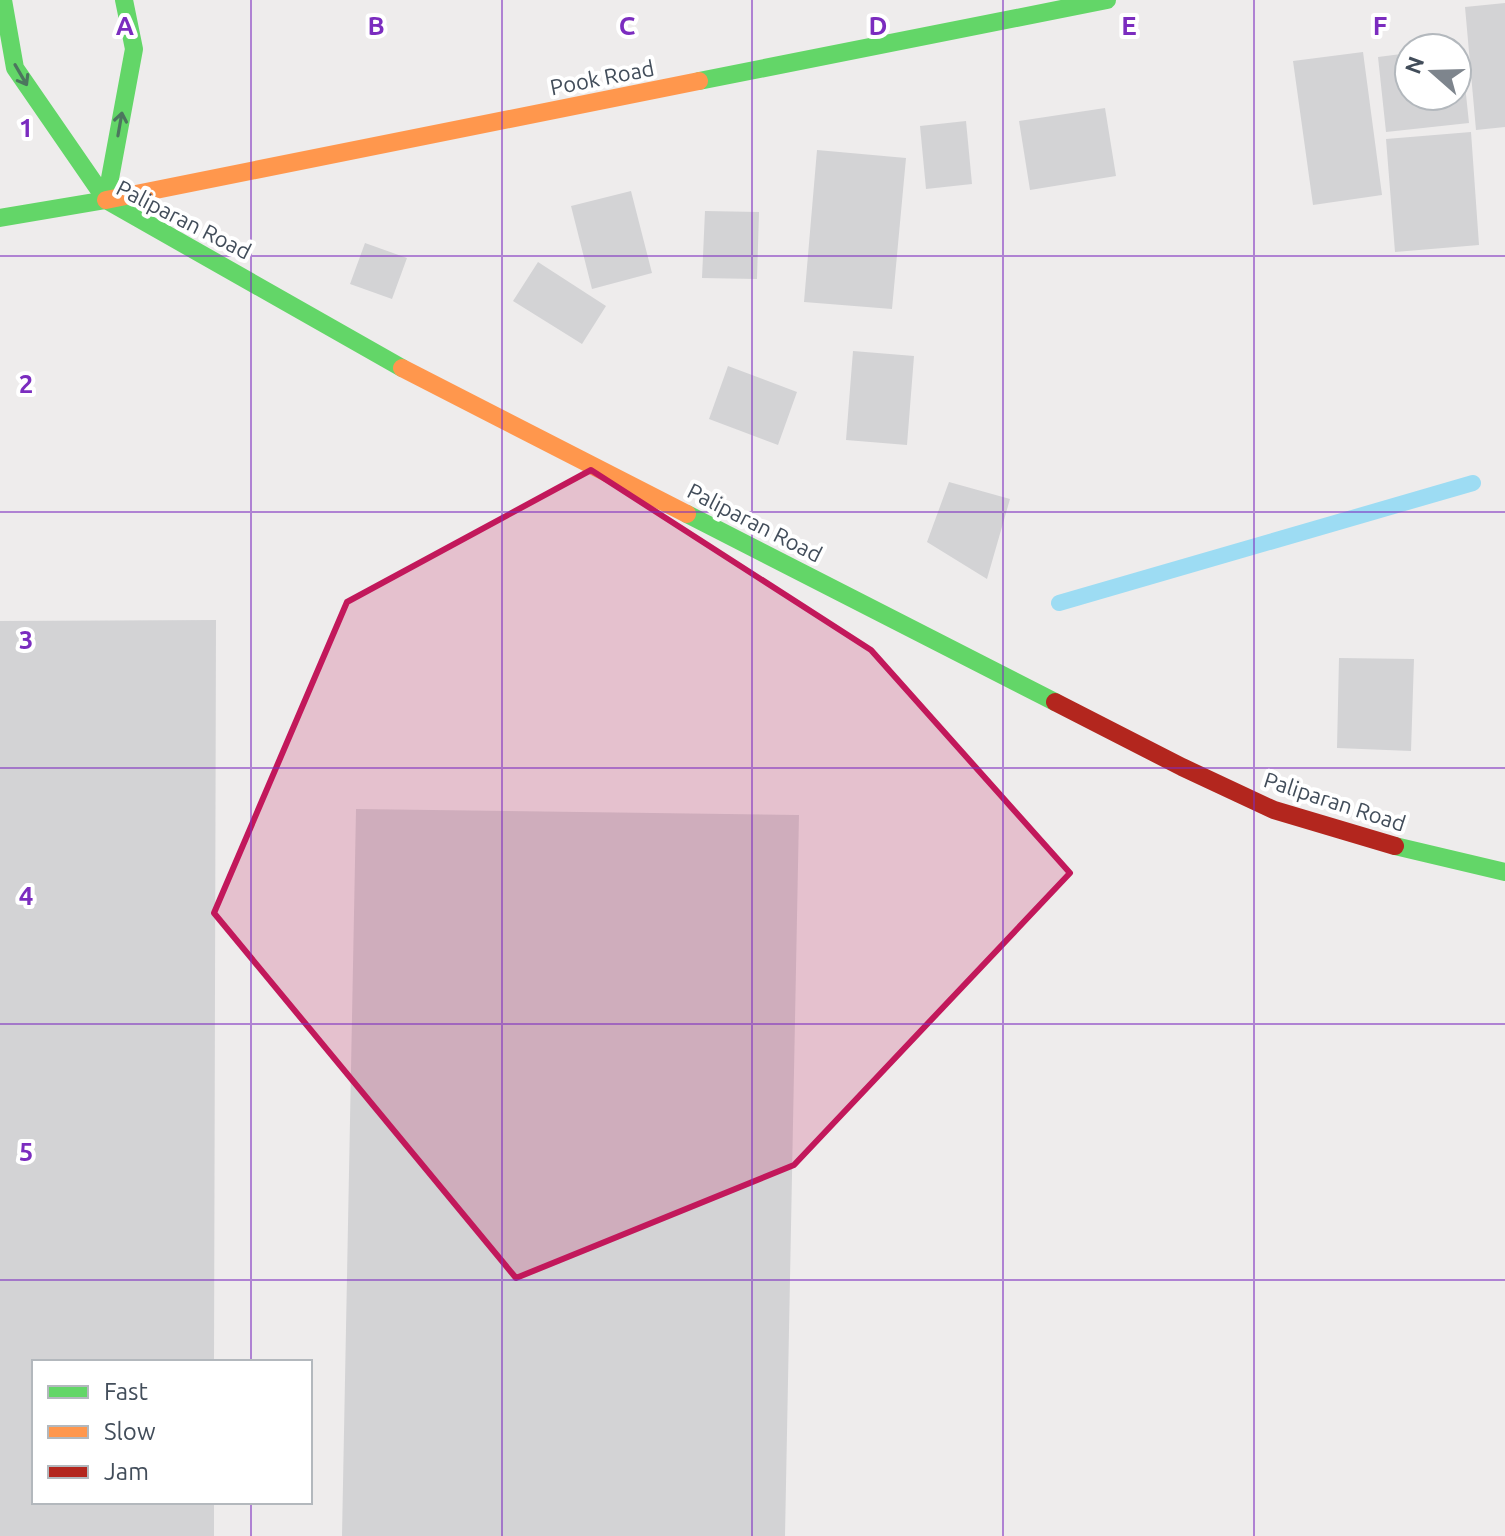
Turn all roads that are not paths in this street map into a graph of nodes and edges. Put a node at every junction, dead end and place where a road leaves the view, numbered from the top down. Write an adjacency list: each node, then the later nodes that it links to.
1 (3, 0): 4 (main road, one-way to 4)
2 (124, 0): 4 (main road, one-way to 2)
3 (1107, 0): 4 (main road, Pook Road)
4 (106, 200): 5 (main road, Paliparan Road); 6 (main road, Paliparan Road)
5 (0, 218)
6 (1505, 872)

